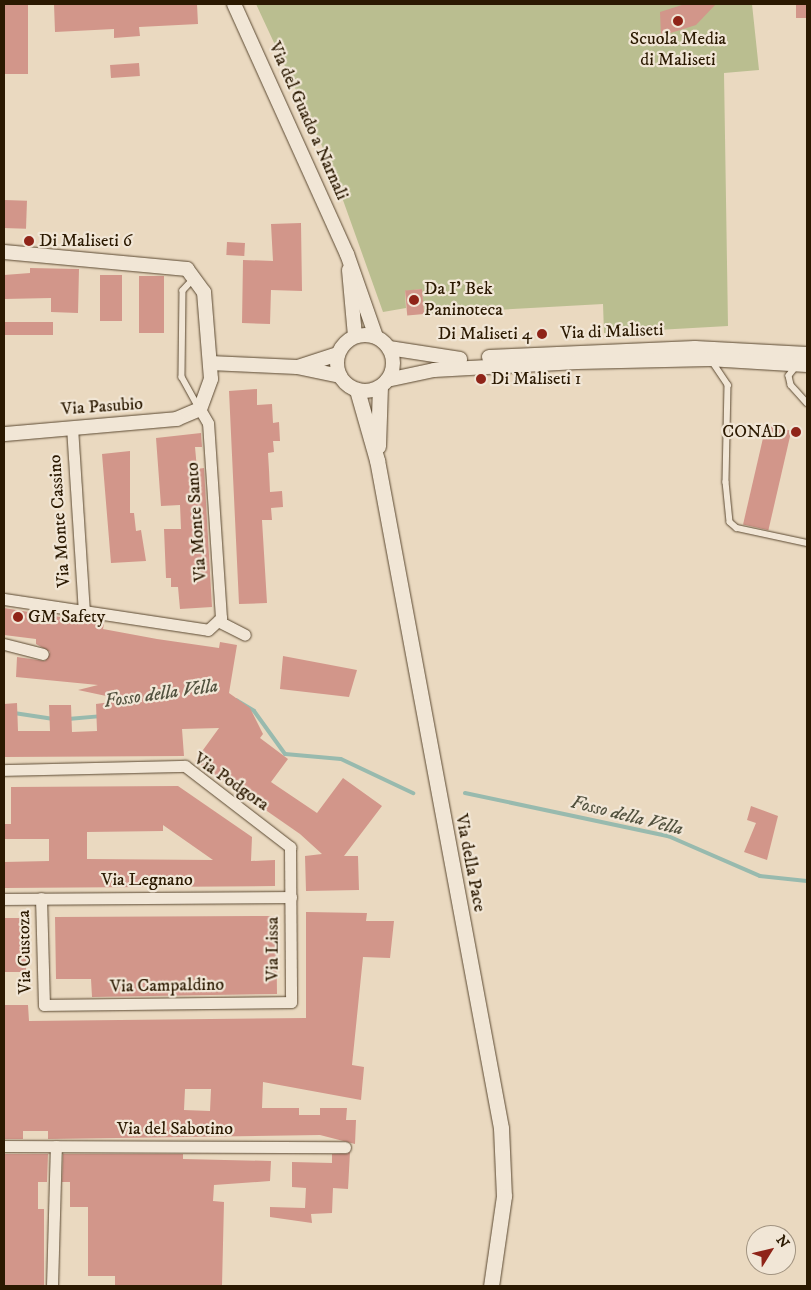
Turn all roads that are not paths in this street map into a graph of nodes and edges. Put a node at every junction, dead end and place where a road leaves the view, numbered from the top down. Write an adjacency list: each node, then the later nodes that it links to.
1 (234, 4): 3 (street, Via del Guado a Narnali)
2 (4, 252): 4 (street)
3 (347, 254): 5 (street); 6 (street)
4 (196, 277): 11 (street); 17 (lane)
5 (355, 336): 6 (street); 8 (street)
6 (376, 337): 7 (street)
7 (389, 348): 10 (street, Via di Maliseti); 14 (street)
8 (338, 354): 12 (street); 13 (street)
9 (710, 359): 10 (street, Via di Maliseti); 14 (street, Via di Maliseti); 21 (lane)
10 (805, 361): 16 (lane)
11 (210, 363): 12 (street); 17 (street)
12 (297, 367): 13 (street)
13 (340, 376): 15 (street)
14 (383, 384): 15 (street); 20 (main road)
15 (357, 390): 20 (main road)
16 (807, 403)
17 (200, 409): 18 (street, Via Pasubio); 24 (street, Via Monte Santo)
18 (72, 427): 19 (street, Via Pasubio); 23 (street, Via Monte Cassino)
19 (4, 434)
20 (377, 460): 37 (main road, Via della Pace)
21 (807, 543)
22 (4, 598): 23 (street)
23 (84, 613): 24 (street)
24 (218, 621): 25 (street)
25 (245, 635)
26 (4, 644): 27 (street)
27 (43, 654)
28 (4, 770): 29 (street, Via Podgora)
29 (291, 897): 30 (street, Via Legnano); 32 (street, Via Lissa)
30 (41, 898): 31 (street, Via Legnano); 33 (street, Via Custoza)
31 (4, 899)
32 (291, 1002): 33 (street, Via Campaldino)
33 (44, 1006)
34 (4, 1146): 35 (street, Via del Sabotino)
35 (56, 1146): 36 (street, Via del Sabotino); 38 (street)
36 (345, 1147)
37 (493, 1282)
38 (52, 1286)

